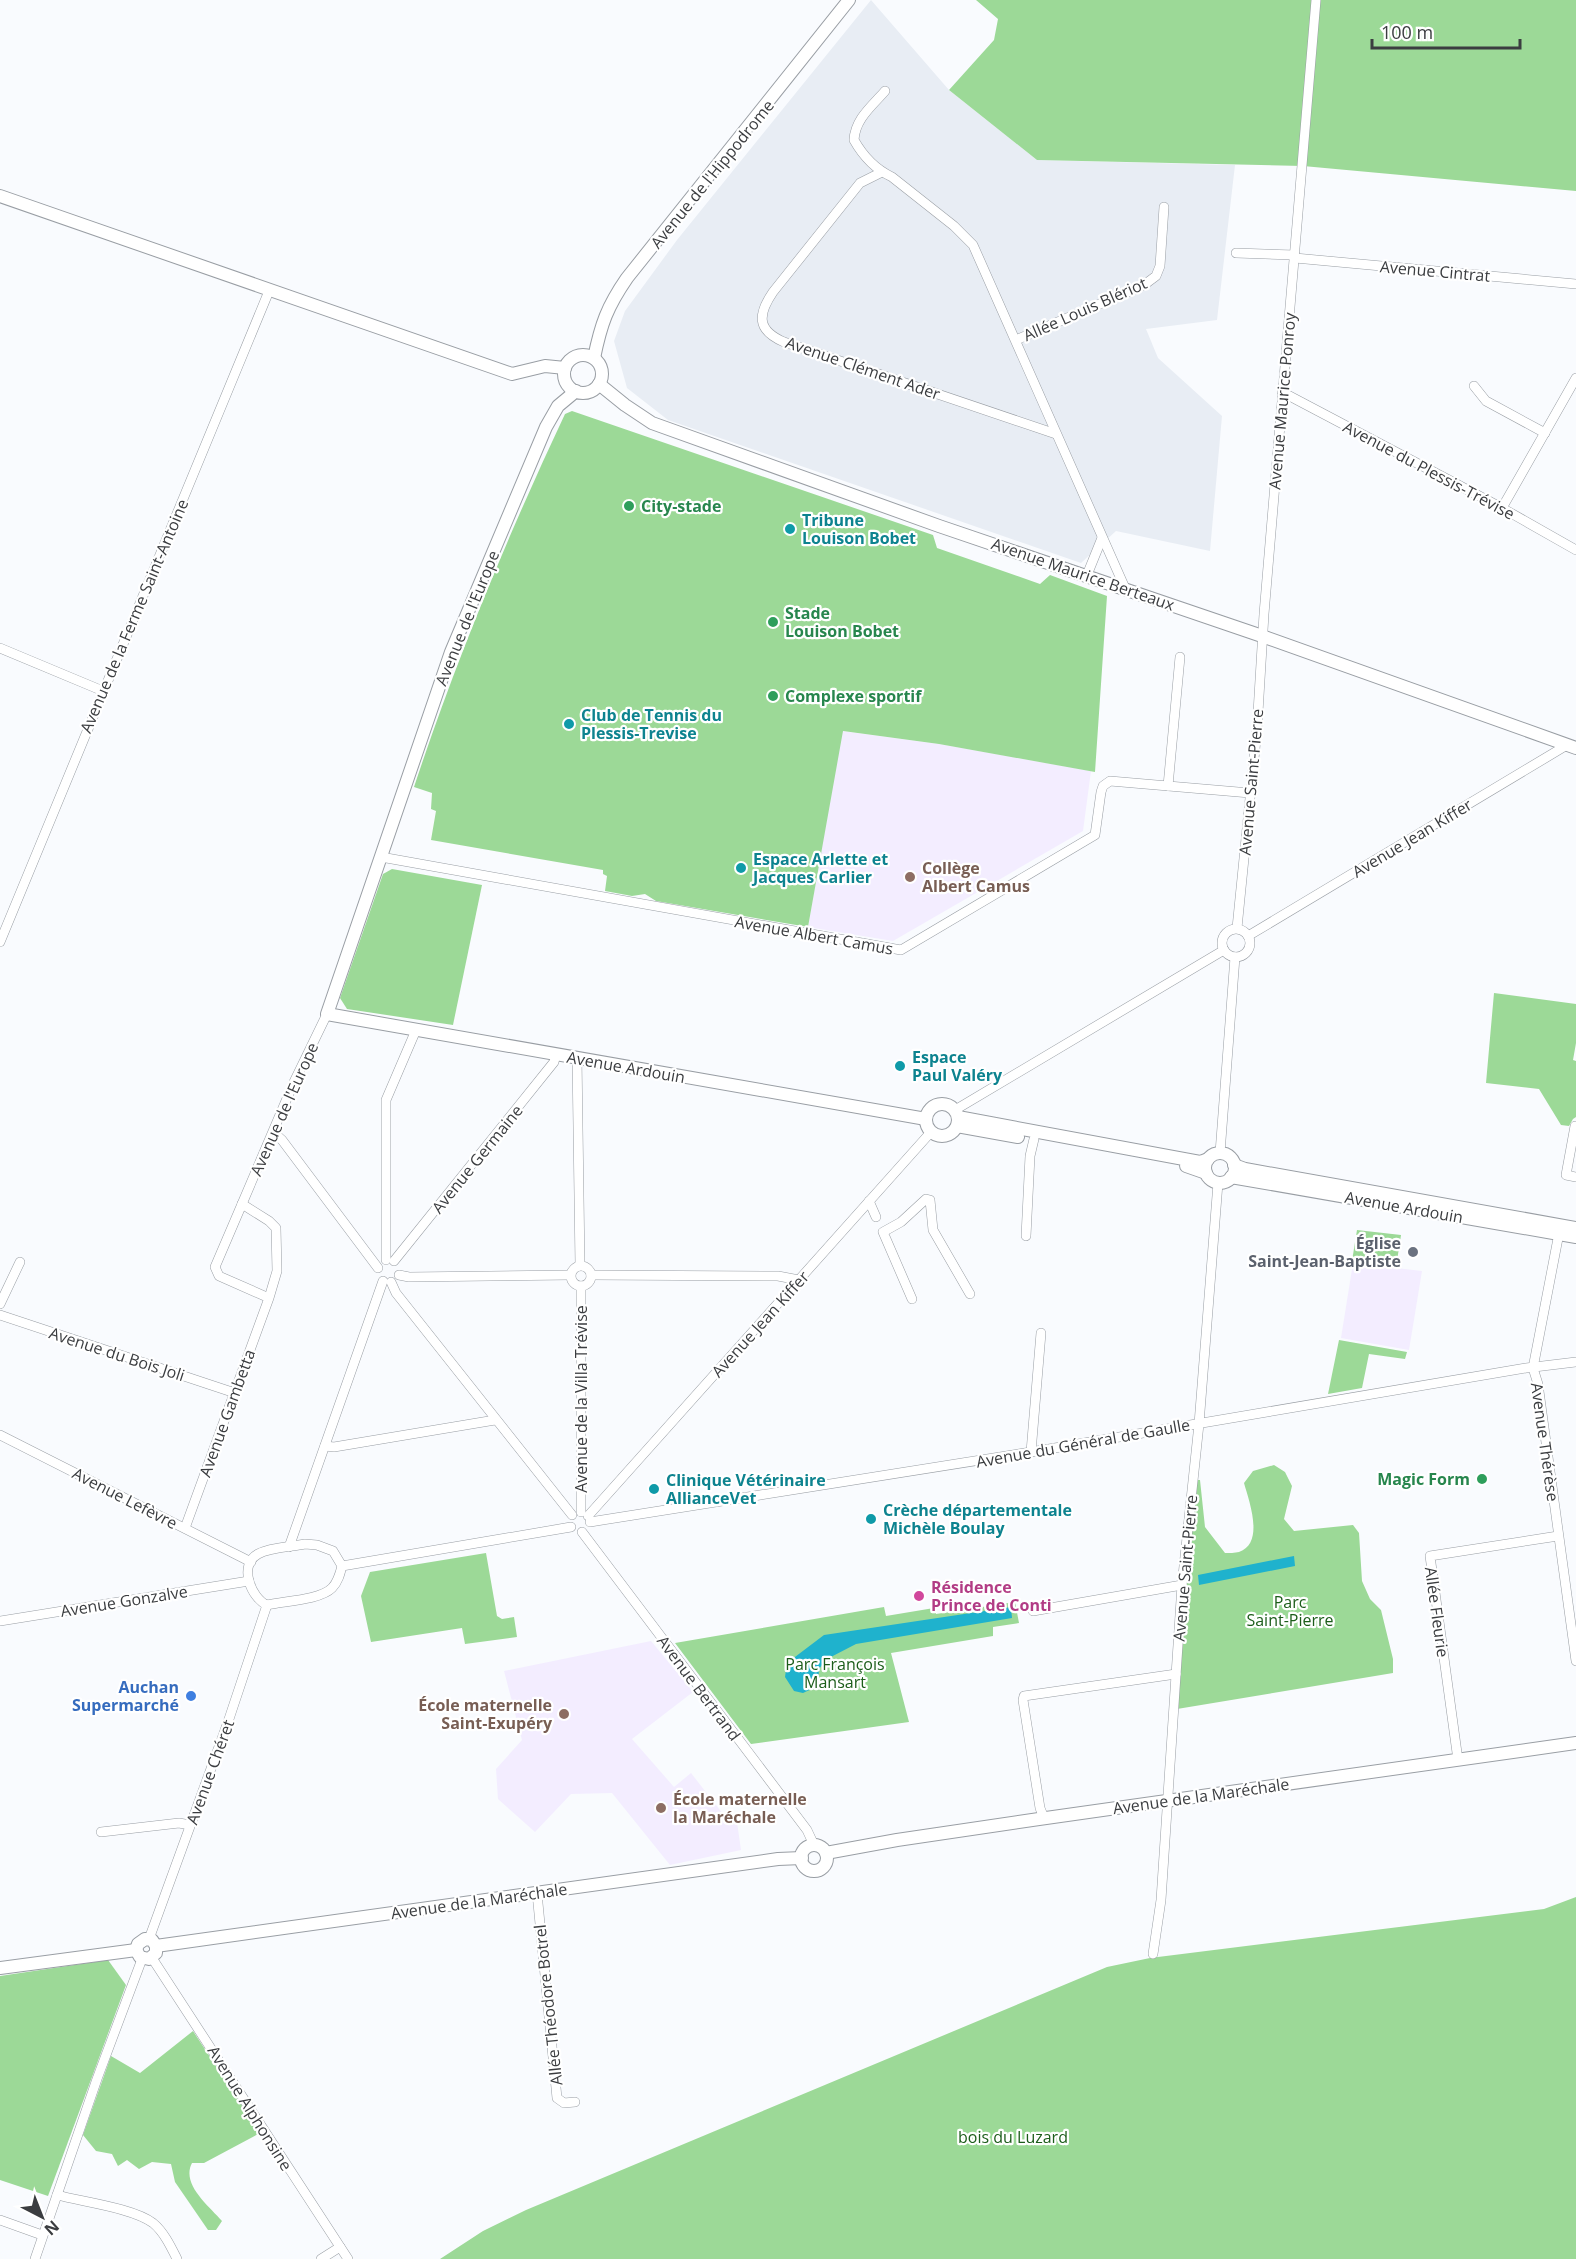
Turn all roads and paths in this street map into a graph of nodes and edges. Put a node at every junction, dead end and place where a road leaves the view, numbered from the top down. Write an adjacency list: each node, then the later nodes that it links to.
1 (849, 0): 12 (street, Avenue de l'Hippodrome)
2 (1316, 0): 8 (street, Avenue Maurice Ponroy)
3 (885, 91): 4 (street)
4 (882, 172): 11 (street); 20 (street, Avenue Clément Ader)
5 (0, 196): 10 (street)
6 (1164, 207): 11 (street, Allée Louis Blériot)
7 (1236, 253): 8 (street, Avenue Cintrat)
8 (1295, 256): 9 (street, Avenue Cintrat); 18 (street, Avenue Maurice Ponroy)
9 (1576, 284)
10 (269, 291): 13 (street); 29 (street, Avenue de la Ferme Saint-Antoine)
11 (1016, 340): 20 (street)
12 (594, 358): 13 (street); 15 (street)
13 (565, 368): 17 (street)
14 (1576, 378): 19 (street)
15 (599, 384): 17 (street); 24 (street, Avenue Maurice Berteaux)
16 (1474, 386): 19 (street)
17 (576, 391): 33 (street, Avenue de l'Europe)
18 (1282, 392): 21 (street, Avenue du Plessis-Trévise); 26 (street, Avenue Maurice Ponroy)
19 (1545, 433): 21 (street)
20 (1056, 434): 22 (street)
21 (1503, 508): 23 (street, Avenue du Plessis-Trévise)
22 (1102, 538): 24 (street); 25 (street)
23 (1576, 550)
24 (1087, 575): 25 (street, Avenue Maurice Berteaux)
25 (1125, 588): 26 (street, Avenue Maurice Berteaux)
26 (1262, 636): 30 (street, Avenue Maurice Berteaux); 32 (street, Avenue Saint-Pierre)
27 (0, 648): 29 (street)
28 (1180, 657): 31 (street)
29 (103, 691): 36 (street, Avenue de la Ferme Saint-Antoine)
30 (1573, 745): 35 (street, Avenue Jean Kiffer)
31 (1168, 786): 32 (street, Avenue Albert Camus); 33 (street, Avenue Albert Camus)
32 (1250, 793): 34 (street, Avenue Saint-Pierre)
33 (381, 857): 39 (street, Avenue de l'Europe)
34 (1237, 928): 35 (street); 37 (street)
35 (1248, 936): 38 (street)
36 (0, 942)
37 (1224, 950): 38 (street); 43 (street)
38 (1235, 957): 49 (street)
39 (327, 1014): 40 (street, Avenue Ardouin); 47 (street, Avenue de l'Europe)
40 (416, 1030): 41 (street, Avenue Ardouin); 61 (street)
41 (556, 1054): 42 (street, Avenue Ardouin); 61 (street, Avenue Germaine)
42 (577, 1058): 44 (street, Avenue Ardouin); 63 (street)
43 (957, 1118): 44 (street); 46 (street); 48 (street); 49 (street)
44 (926, 1119): 46 (street)
45 (1575, 1126): 52 (street)
46 (931, 1132): 54 (street, Avenue Jean Kiffer)
47 (274, 1133): 55 (street, Avenue de l'Europe); 64 (street)
48 (1034, 1139): 51 (street); 59 (street)
49 (1214, 1156): 50 (street); 51 (street)
50 (1233, 1171): 53 (street); 58 (street, Avenue Ardouin)
51 (1206, 1173): 53 (street)
52 (1576, 1177)
53 (1218, 1183): 81 (street, Avenue Saint-Pierre)
54 (869, 1201): 56 (street); 68 (street, Avenue Jean Kiffer)
55 (242, 1204): 72 (street, Avenue Gambetta); 72 (street, Avenue de l'Europe)
56 (876, 1217)
57 (1576, 1228): 58 (street, Avenue Ardouin)
58 (1560, 1230): 60 (street, Avenue Ardouin); 78 (street, Avenue Thérèse)
59 (1026, 1236)
60 (1576, 1237)
61 (390, 1261): 64 (street); 65 (street)
62 (20, 1262): 74 (street)
63 (580, 1265): 66 (street); 67 (street)
64 (378, 1268): 69 (street)
65 (399, 1275): 66 (street); 69 (street)
66 (570, 1275): 70 (street)
67 (591, 1275): 68 (street); 70 (street)
68 (799, 1280): 86 (street, Avenue Jean Kiffer)
69 (387, 1282): 80 (street); 83 (street)
70 (581, 1286): 86 (street, Avenue de la Villa Trévise)
71 (970, 1294): 73 (street)
72 (269, 1298): 79 (street, Avenue Gambetta)
73 (912, 1299)
74 (0, 1304)
75 (0, 1315): 79 (street, Avenue du Bois Joli)
76 (1041, 1333): 84 (street)
77 (1576, 1362): 78 (street, Avenue du Général de Gaulle)
78 (1533, 1368): 81 (street, Avenue du Général de Gaulle); 90 (street, Avenue Thérèse)
79 (234, 1393): 88 (street, Avenue Gambetta)
80 (495, 1420): 83 (street); 85 (street)
81 (1199, 1424): 84 (street, Avenue du Général de Gaulle); 95 (street, Avenue Saint-Pierre)
82 (0, 1436): 88 (street, Avenue Lefèvre)
83 (325, 1446): 91 (street)
84 (1031, 1452): 86 (street, Avenue du Général de Gaulle)
85 (572, 1515): 86 (street); 87 (street)
86 (587, 1517): 89 (street)
87 (572, 1527): 89 (street); 93 (street)
88 (185, 1528): 92 (street, Avenue Lefèvre)
89 (582, 1532): 107 (street, Avenue Bertrand)
90 (1558, 1536): 99 (street, Avenue Thérèse); 102 (street, Allée Fleurie)
91 (289, 1547): 92 (street); 93 (street)
92 (251, 1562): 94 (street)
93 (342, 1566): 96 (street)
94 (249, 1581): 96 (street); 98 (street, Avenue Gonzalve)
95 (1182, 1586): 97 (street); 100 (street, Avenue Saint-Pierre)
96 (267, 1605): 105 (street, Avenue Chéret)
97 (1034, 1611)
98 (0, 1621)
99 (1576, 1661)
100 (1176, 1674): 103 (street, Avenue Saint-Pierre); 104 (street)
101 (1576, 1743): 102 (street, Avenue de la Maréchale)
102 (1458, 1760): 103 (street, Avenue de la Maréchale)
103 (1169, 1802): 104 (street, Avenue de la Maréchale); 112 (street, Avenue Saint-Pierre)
104 (1044, 1818): 108 (street, Avenue de la Maréchale)
105 (190, 1825): 106 (street); 111 (street, Avenue Chéret)
106 (100, 1832)
107 (814, 1845): 108 (street); 109 (street)
108 (826, 1853): 109 (street)
109 (802, 1858): 110 (street, Avenue de la Maréchale)
110 (537, 1893): 111 (street, Avenue de la Maréchale); 114 (street, Allée Théodore Botrel)
111 (147, 1950): 113 (street, Avenue de la Maréchale); 115 (street, Avenue Chéret); 118 (street, Avenue Alphonsine)
112 (1153, 1954)
113 (0, 1968)
114 (575, 2102)
115 (57, 2195): 117 (street, Avenue Chéret); 120 (street)
116 (0, 2220): 117 (street)
117 (42, 2235): 119 (street, Avenue Chéret)
118 (340, 2247): 121 (street); 122 (street, Avenue Alphonsine)
119 (35, 2259)
120 (177, 2259)
121 (321, 2259)
122 (348, 2259)

